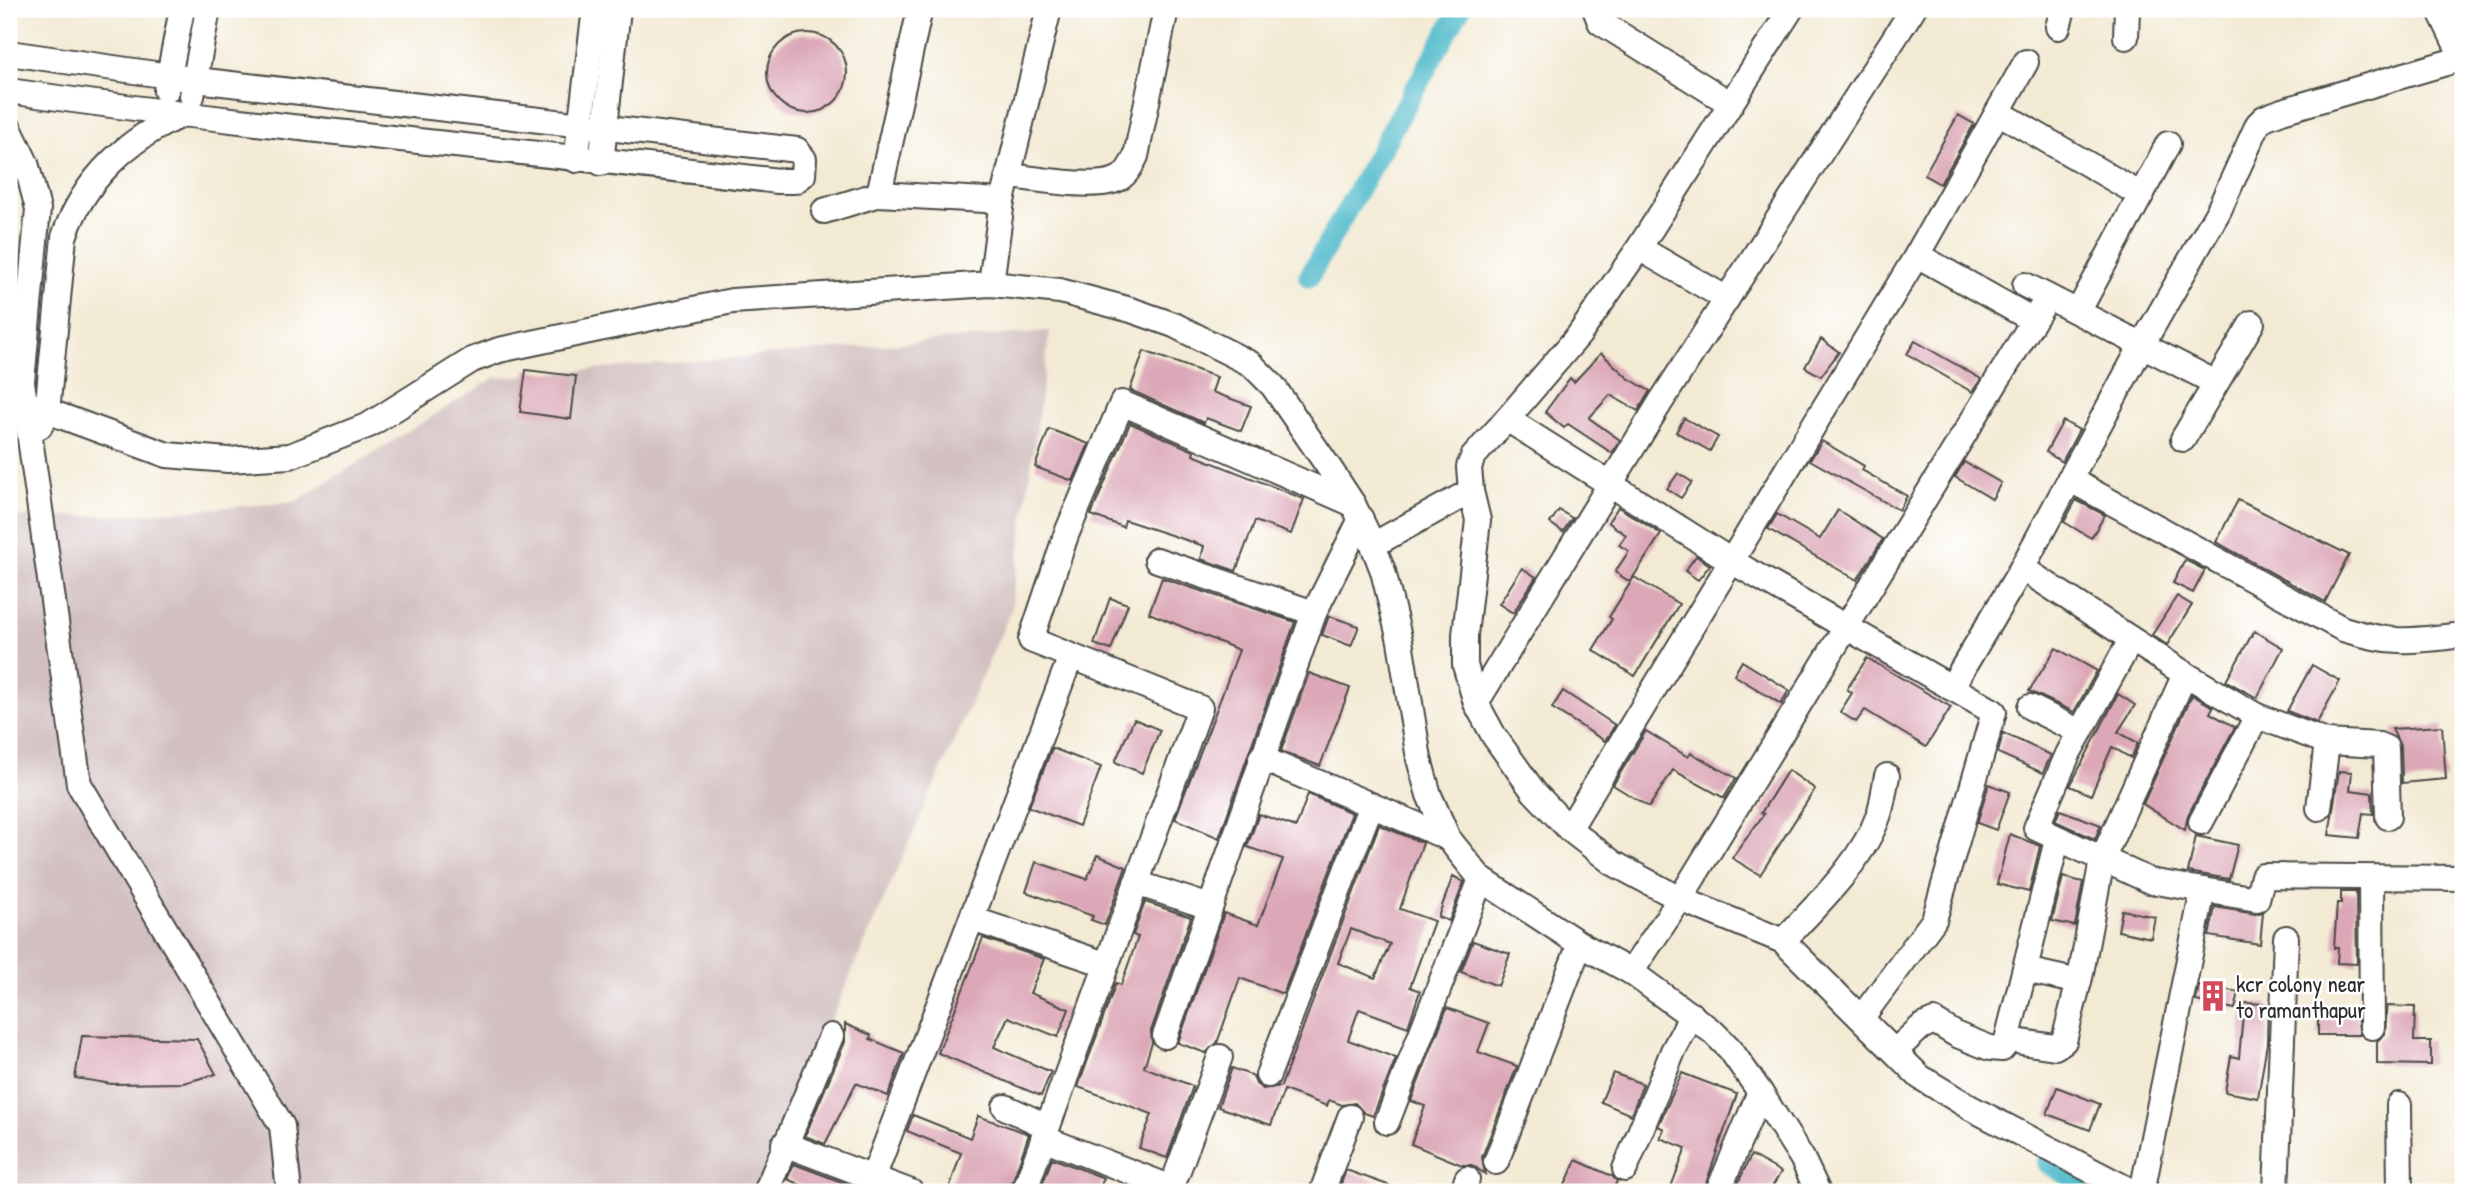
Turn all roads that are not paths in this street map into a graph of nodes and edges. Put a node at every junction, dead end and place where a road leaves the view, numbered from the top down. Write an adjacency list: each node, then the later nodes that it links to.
1 (181, 9): 17 (street)
2 (208, 9): 18 (street)
3 (594, 9): 24 (street)
4 (618, 9): 26 (street)
5 (920, 9): 31 (street)
6 (1049, 9): 30 (street)
7 (1166, 9): 30 (street)
8 (1595, 9): 20 (street)
9 (1791, 9): 20 (street)
10 (1913, 9): 40 (street)
11 (2127, 9): 13 (street)
12 (2439, 9): 15 (street)
13 (2126, 37)
14 (9, 53): 17 (street)
15 (2463, 58): 44 (street)
16 (2026, 62): 22 (street)
17 (169, 75): 18 (street); 21 (street)
18 (197, 80): 23 (street); 24 (street)
19 (9, 91): 21 (street)
20 (1731, 104): 35 (street)
21 (161, 111): 23 (street)
22 (1998, 112): 32 (street); 36 (street)
23 (187, 113): 28 (street); 46 (street)
24 (580, 125): 26 (street); 28 (street)
25 (9, 128): 46 (street)
26 (606, 128): 29 (street); 29 (street)
27 (2168, 144): 32 (street)
28 (576, 160): 29 (street)
29 (601, 163)
30 (1009, 176): 33 (street)
31 (878, 194): 33 (street); 34 (street)
32 (2141, 195): 41 (street)
33 (1001, 206): 37 (street)
34 (824, 211)
35 (1639, 248): 40 (street); 47 (street)
36 (1917, 255): 42 (street); 55 (street)
37 (991, 272): 46 (street); 52 (street)
38 (2025, 285): 39 (street)
39 (2048, 297): 41 (street); 42 (street)
40 (1727, 299): 50 (street)
41 (2078, 312): 44 (street)
42 (2033, 320): 58 (street)
43 (2252, 323): 45 (street)
44 (2142, 345): 45 (street); 49 (street)
45 (2216, 383): 48 (street)
46 (30, 398): 114 (street)
47 (1507, 418): 50 (street); 51 (street)
48 (2183, 439)
49 (2069, 479): 56 (street); 59 (street)
50 (1610, 486): 55 (street); 64 (street)
51 (1464, 494): 53 (street); 64 (street)
52 (1357, 512): 53 (street); 57 (street); 61 (street)
53 (1373, 545): 76 (street)
54 (1157, 560): 57 (street)
55 (1733, 562): 58 (street); 75 (street)
56 (2022, 568): 60 (street); 63 (street)
57 (1314, 612): 69 (street)
58 (1846, 627): 63 (street); 84 (street)
59 (2463, 635)
60 (2131, 640): 62 (street); 67 (street)
61 (1071, 656): 82 (street); 86 (street)
62 (2185, 674): 66 (street); 78 (street)
63 (1951, 688): 95 (street)
64 (1476, 702): 75 (street)
65 (2030, 707): 67 (street)
66 (2257, 716): 68 (street); 74 (street)
67 (2080, 732): 77 (street)
68 (2327, 742): 72 (street); 73 (street)
69 (1261, 758): 71 (street); 85 (street)
70 (1887, 776): 88 (street)
71 (1371, 805): 76 (street); 102 (street)
72 (2319, 808)
73 (2388, 817)
74 (2201, 822)
75 (1569, 829): 84 (street)
76 (1448, 838): 81 (street)
77 (2057, 840): 78 (street); 91 (street)
78 (2102, 860): 83 (street); 93 (street)
79 (2371, 878): 80 (street); 83 (street); 96 (street)
80 (2463, 878)
81 (1481, 879): 89 (street); 107 (street)
82 (1136, 883): 85 (street); 90 (street)
83 (2203, 890): 122 (street)
84 (1676, 906): 88 (street); 92 (street)
85 (1210, 907): 97 (street)
86 (972, 919): 90 (street); 112 (street)
87 (2286, 938): 123 (street)
88 (1783, 941): 95 (street)
89 (1580, 944): 92 (street); 110 (street)
90 (1105, 964): 108 (street)
91 (2025, 970): 93 (street); 99 (street)
92 (1630, 972): 94 (street)
93 (2079, 982): 99 (street)
94 (1692, 1015): 103 (street); 111 (street)
95 (1862, 1017): 100 (street)
96 (2372, 1027)
97 (1164, 1035)
98 (831, 1037): 109 (street)
99 (2009, 1040): 100 (street)
100 (1895, 1051): 121 (street)
101 (1220, 1057): 113 (street)
102 (1268, 1075)
103 (1760, 1092): 119 (street); 120 (street)
104 (2399, 1105): 124 (street)
105 (1004, 1107): 108 (street)
106 (1350, 1117): 118 (street)
107 (1387, 1122)
108 (1044, 1132): 113 (street); 117 (street)
109 (784, 1144): 112 (street); 115 (street)
110 (1496, 1162)
111 (1625, 1169)
112 (873, 1178): 116 (street)
113 (1171, 1190)
114 (289, 1192)
115 (766, 1192)
116 (911, 1192)
117 (1024, 1192)
118 (1322, 1192)
119 (1718, 1192)
120 (1818, 1192)
121 (2133, 1192)
122 (2142, 1192)
123 (2276, 1192)
124 (2400, 1192)

